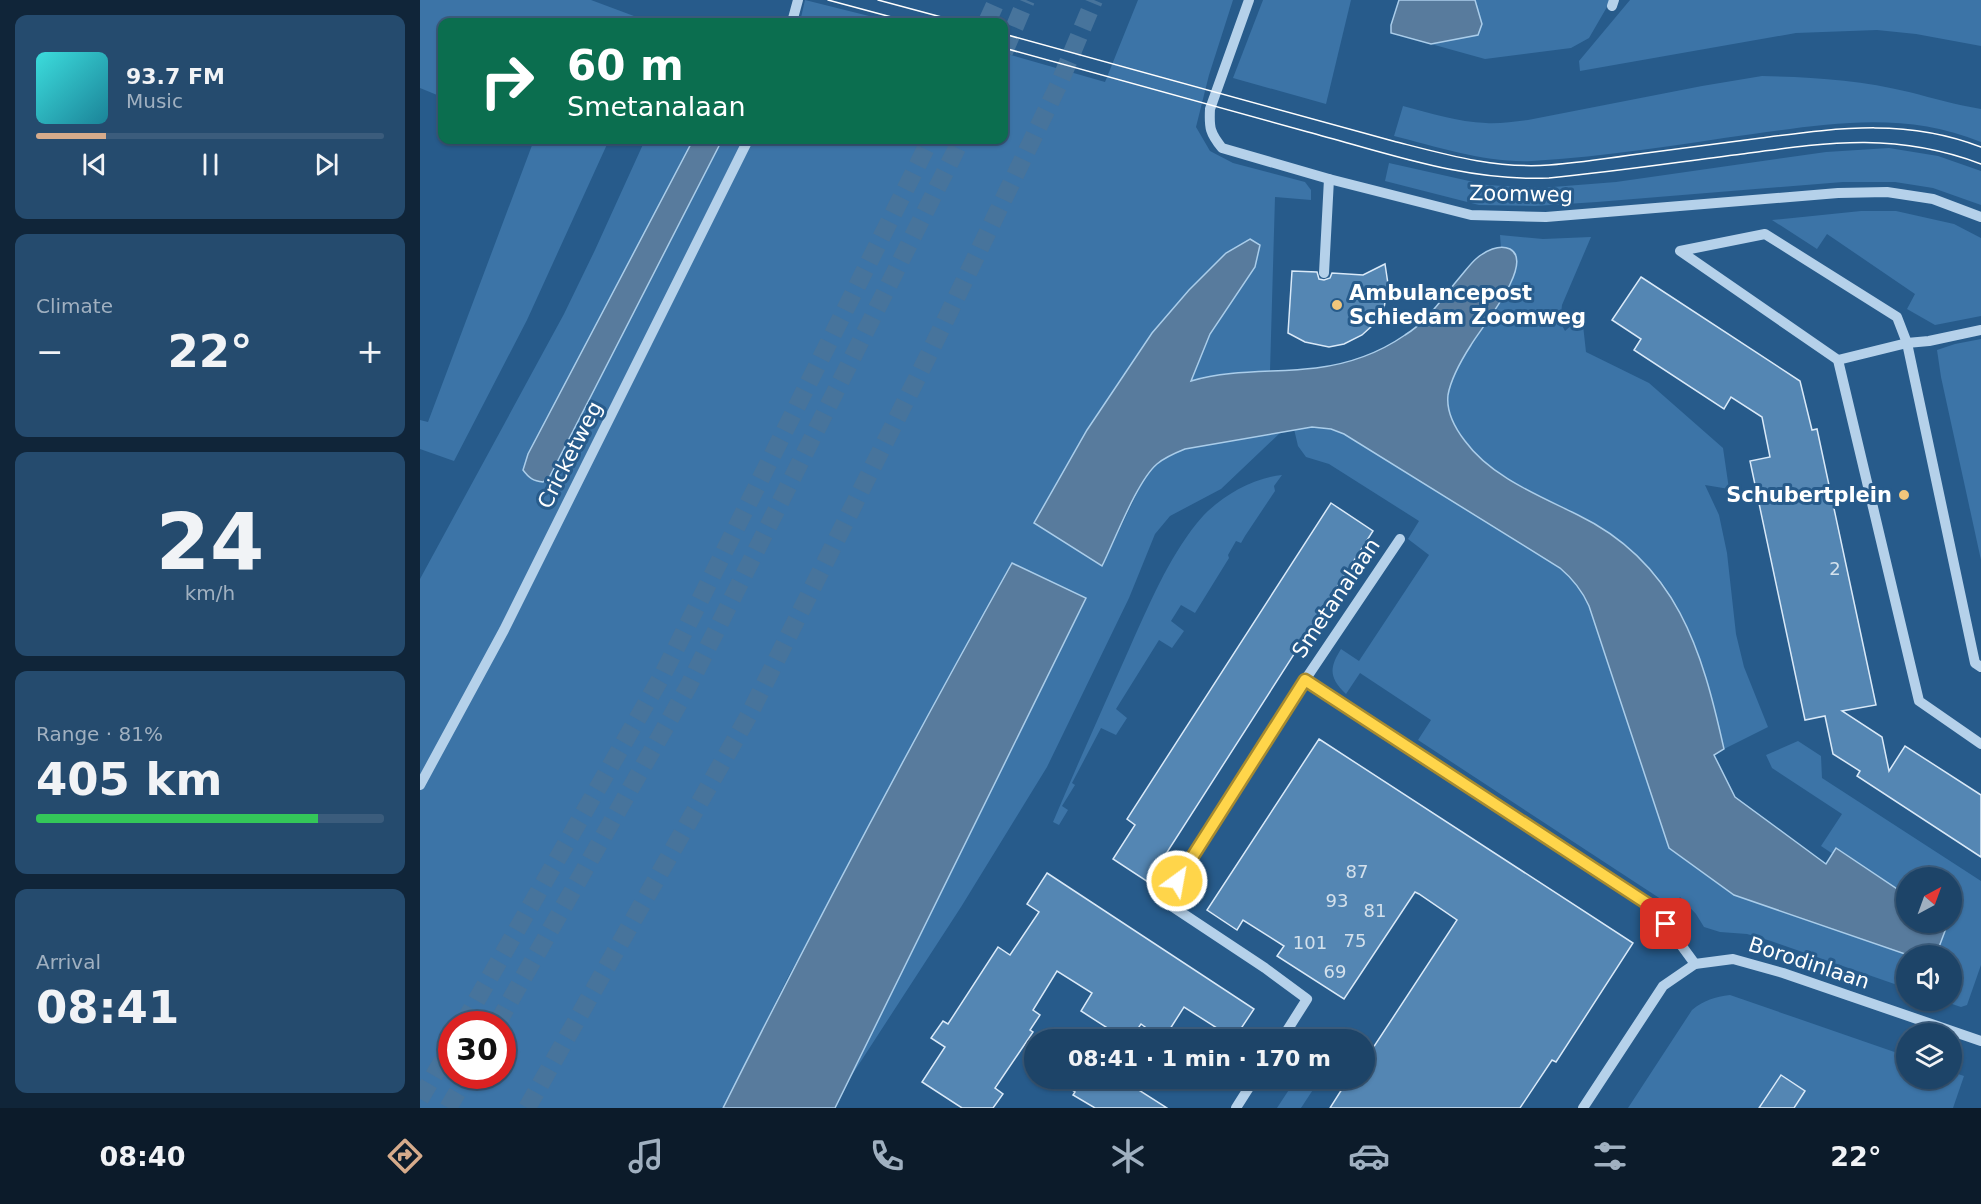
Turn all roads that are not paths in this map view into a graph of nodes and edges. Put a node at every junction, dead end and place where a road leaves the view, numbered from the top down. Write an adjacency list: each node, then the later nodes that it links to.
1 (798, 0): 3 (street)
2 (1249, 0): 5 (street, Zoomweg)
3 (793, 18)
4 (746, 144): 15 (street, Cricketweg)
5 (1329, 179): 6 (street, Zoomweg); 7 (street)
6 (1981, 217)
7 (1324, 273)
8 (1981, 330): 9 (street)
9 (1907, 343): 10 (street); 10 (street); 12 (street)
10 (1838, 360): 14 (street)
11 (1400, 539): 13 (street, Smetanalaan)
12 (1981, 667)
13 (1305, 680): 16 (street, Smetanalaan); 17 (street, Smetanalaan)
14 (1981, 744)
15 (420, 785)
16 (1695, 964): 18 (street, Borodinlaan); 21 (street, Borodinlaan)
17 (1288, 1029)
18 (1981, 1041)
19 (1248, 1089): 20 (street)
20 (1236, 1108)
21 (1583, 1108)

